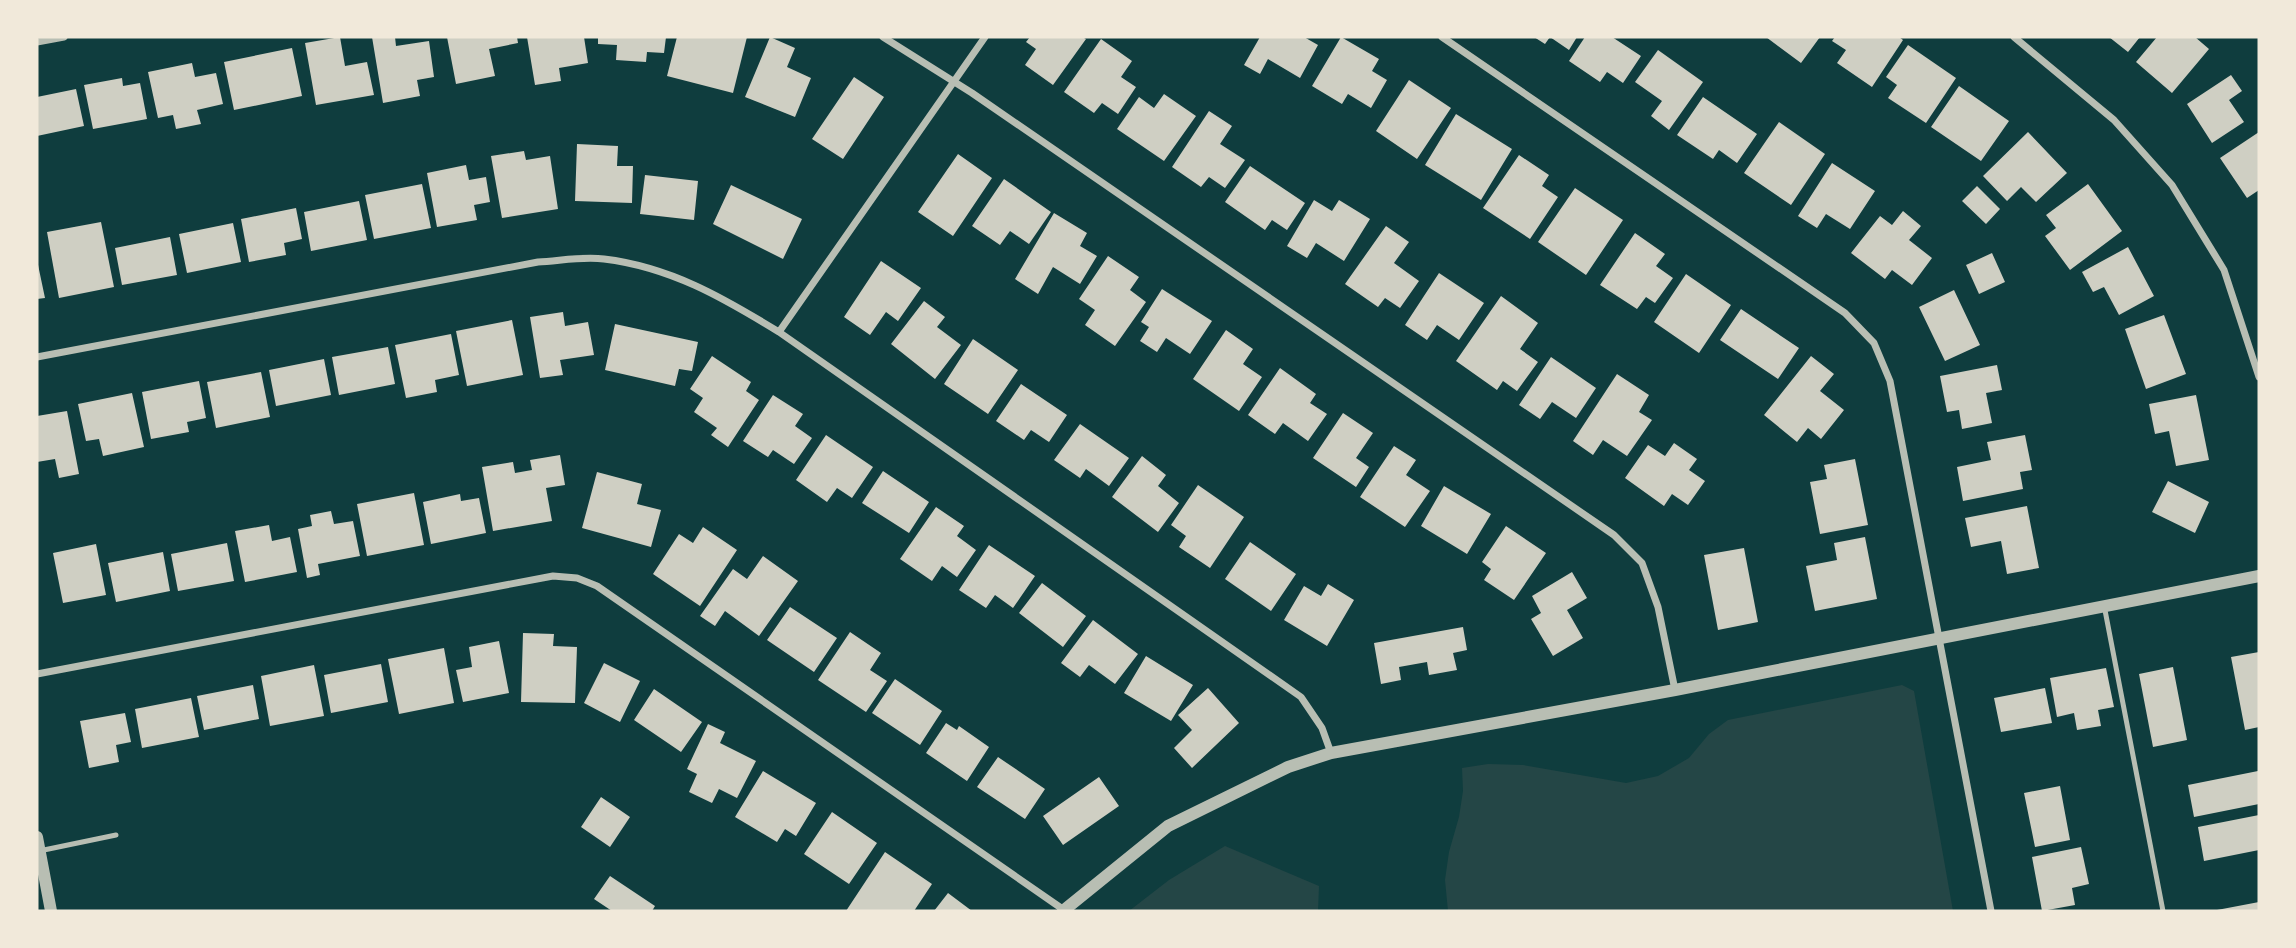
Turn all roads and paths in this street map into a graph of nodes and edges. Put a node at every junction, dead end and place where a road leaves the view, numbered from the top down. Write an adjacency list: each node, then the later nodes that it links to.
1 (64, 37): 6 (street)
2 (883, 37): 7 (street)
3 (985, 37): 7 (street)
4 (1442, 37): 13 (street)
5 (2019, 38): 10 (street)
6 (37, 42)
7 (955, 81): 8 (street); 15 (street)
8 (779, 332): 9 (street); 16 (street)
9 (37, 357)
10 (2259, 377)
11 (2259, 576): 12 (street)
12 (2104, 605): 13 (street); 23 (lane)
13 (1940, 637): 15 (street); 22 (street)
14 (37, 674): 20 (street)
15 (1675, 690): 16 (street)
16 (1331, 752): 20 (street)
17 (116, 835): 19 (lane)
18 (37, 837): 19 (street)
19 (39, 851): 21 (street)
20 (1064, 910)
21 (51, 911)
22 (1991, 911)
23 (2163, 911)

